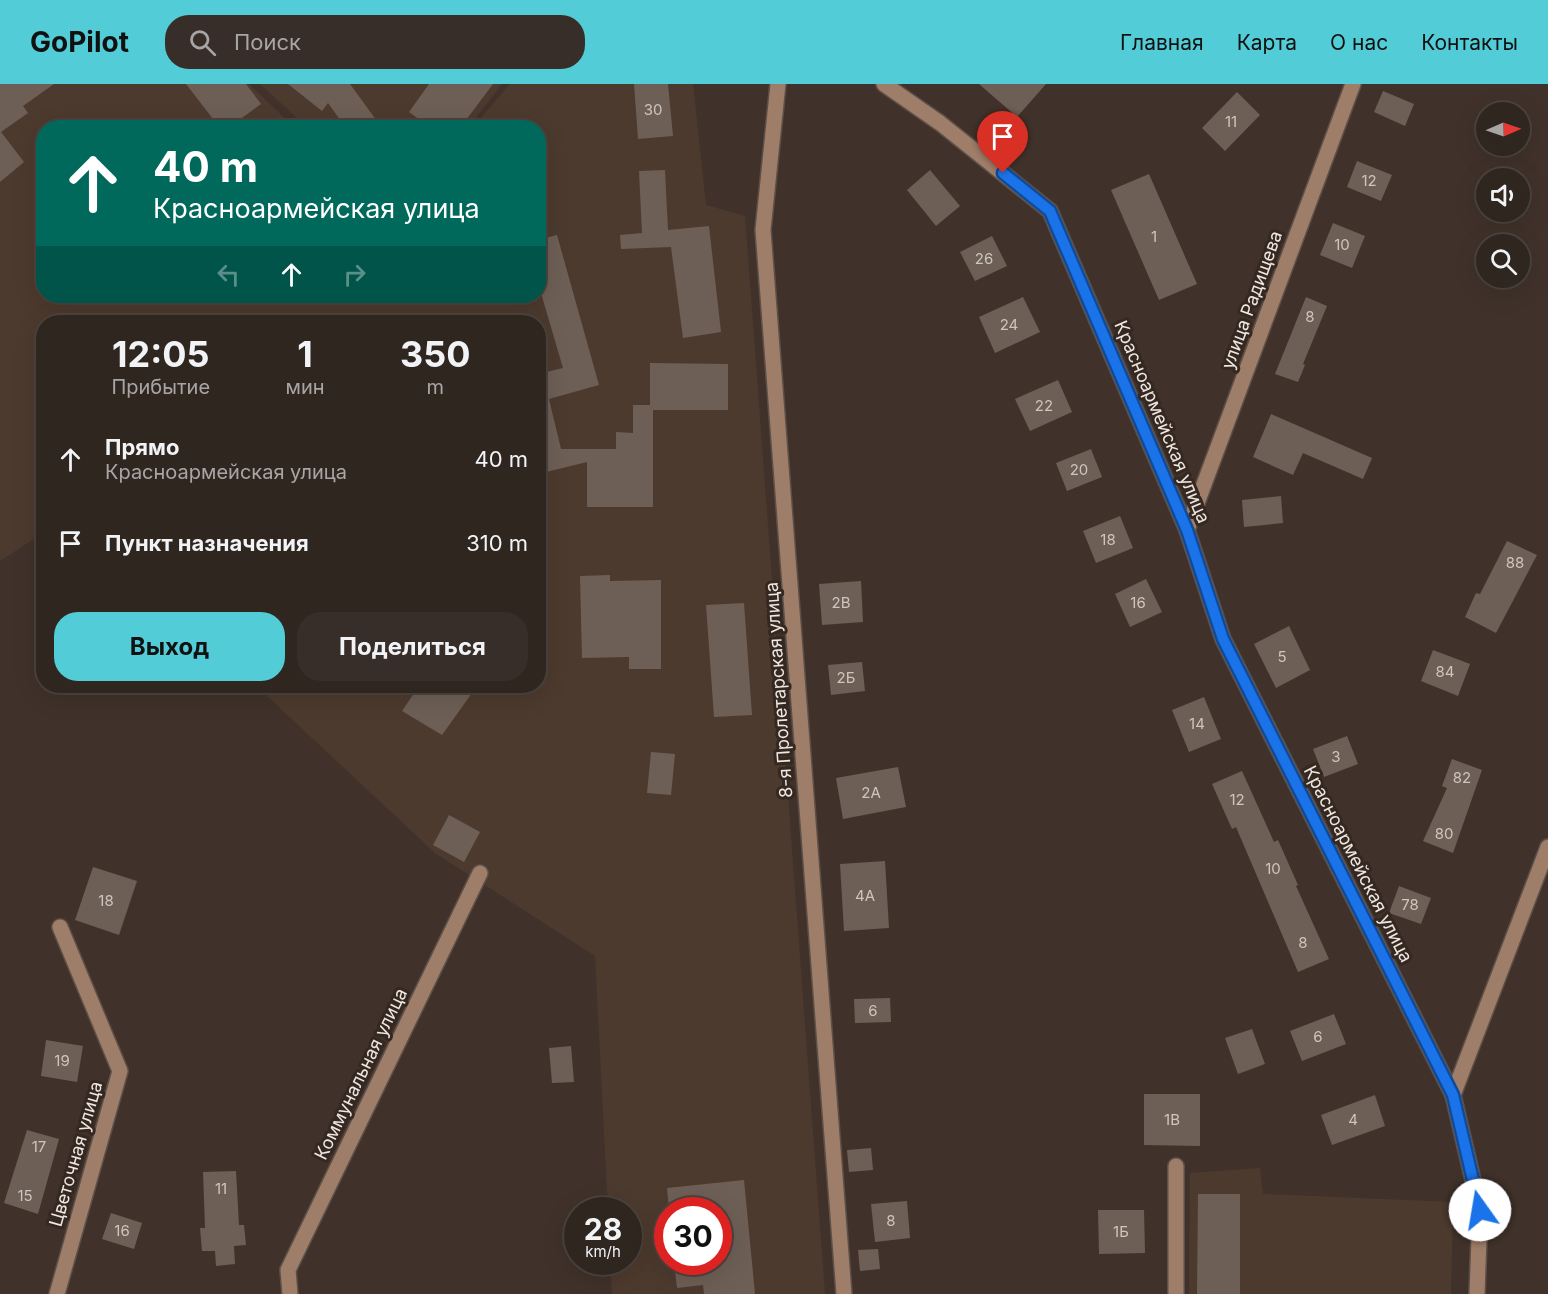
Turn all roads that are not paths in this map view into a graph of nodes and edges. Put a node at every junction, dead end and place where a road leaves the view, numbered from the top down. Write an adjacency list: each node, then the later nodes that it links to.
1 (778, 84): 12 (street, 8-я Пролетарская улица)
2 (884, 84): 4 (street, Красноармейская улица)
3 (1353, 84): 4 (street, улица Радищева)
4 (1187, 530): 8 (street, Красноармейская улица)
5 (1548, 847): 8 (street)
6 (480, 873): 11 (street, Коммунальная улица)
7 (60, 927): 10 (street, Цветочная улица)
8 (1453, 1095): 14 (street, Красноармейская улица)
9 (1176, 1166): 13 (street)
10 (57, 1294)
11 (290, 1294)
12 (844, 1294)
13 (1176, 1294)
14 (1477, 1294)

